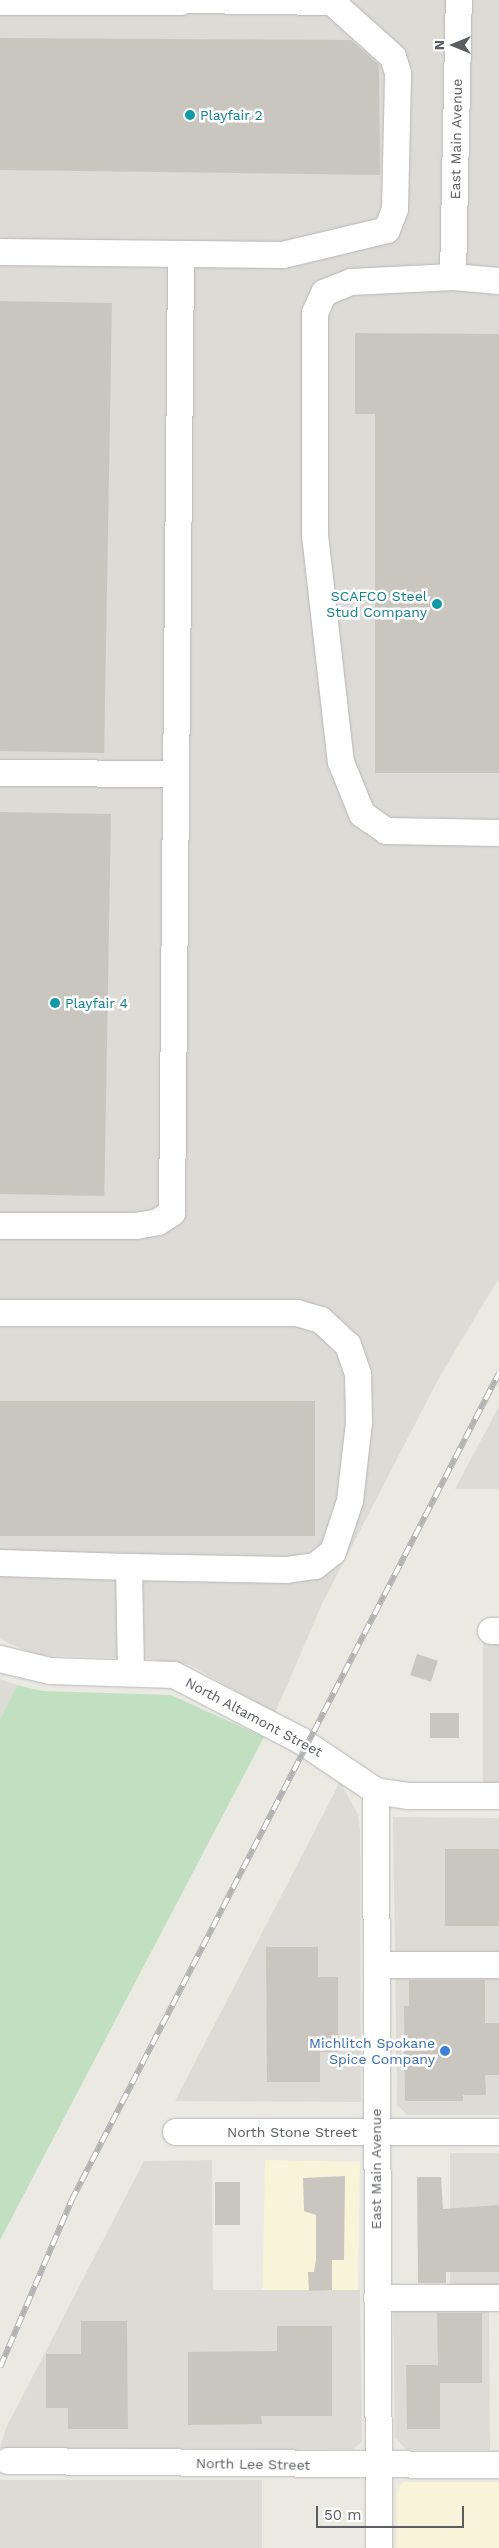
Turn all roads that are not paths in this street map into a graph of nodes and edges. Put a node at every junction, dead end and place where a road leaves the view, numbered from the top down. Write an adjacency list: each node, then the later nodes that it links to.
1 (458, 0): 6 (street, East Main Avenue)
2 (181, 1): 3 (street); 5 (street)
3 (0, 2)
4 (0, 252): 5 (street)
5 (181, 254): 9 (street)
6 (453, 277): 7 (street); 10 (street)
7 (499, 281)
8 (0, 773): 9 (street)
9 (175, 774): 11 (street)
10 (499, 833)
11 (0, 1226)
12 (0, 1313): 14 (street)
13 (0, 1563): 14 (street)
14 (129, 1567): 16 (street)
15 (0, 1659): 16 (street, North Altamont Street)
16 (131, 1671): 17 (street, North Altamont Street)
17 (376, 1790): 18 (street, North Altamont Street); 19 (street, East Main Avenue)
18 (499, 1796)
19 (378, 1965): 20 (street); 21 (street, East Main Avenue)
20 (499, 1965)
21 (375, 2131): 22 (street, North Stone Street); 23 (street, North Stone Street); 24 (street, East Main Avenue)
22 (176, 2132)
23 (499, 2132)
24 (377, 2298): 25 (street); 27 (street, East Main Avenue)
25 (499, 2298)
26 (8, 2461): 27 (street, North Lee Street)
27 (379, 2465): 28 (street, North Lee Street); 29 (street, East Main Avenue)
28 (499, 2465)
29 (379, 2548)

